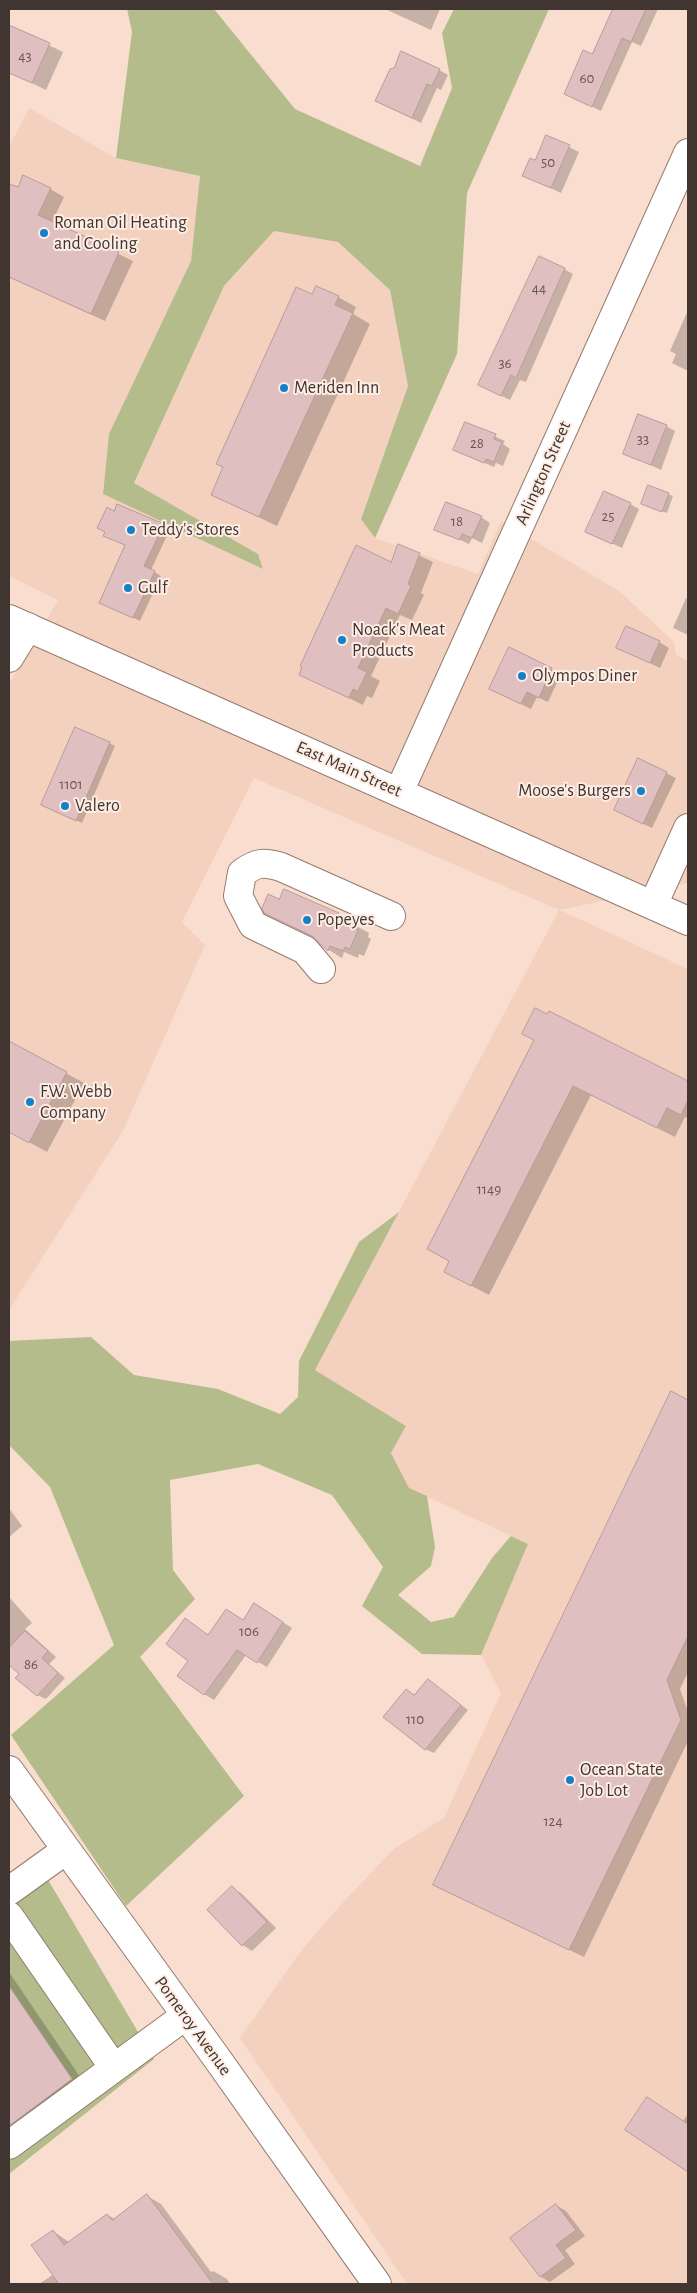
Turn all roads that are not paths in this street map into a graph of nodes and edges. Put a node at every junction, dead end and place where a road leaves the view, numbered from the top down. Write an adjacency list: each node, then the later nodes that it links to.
1 (688, 153): 4 (main road, Arlington Street)
2 (18, 623): 3 (main road); 4 (main road, East Main Street)
3 (9, 658)
4 (399, 792): 6 (main road, East Main Street)
5 (688, 828): 6 (main road)
6 (653, 905): 8 (main road, East Main Street)
7 (391, 916): 9 (main road)
8 (688, 920)
9 (321, 969)
10 (9, 1770): 11 (main road, Pomeroy Avenue)
11 (66, 1850): 12 (main road); 14 (main road, Pomeroy Avenue)
12 (9, 1890)
13 (9, 1916): 15 (main road)
14 (186, 2016): 15 (main road); 17 (main road, Pomeroy Avenue)
15 (114, 2068): 16 (main road)
16 (9, 2145)
17 (377, 2284)

